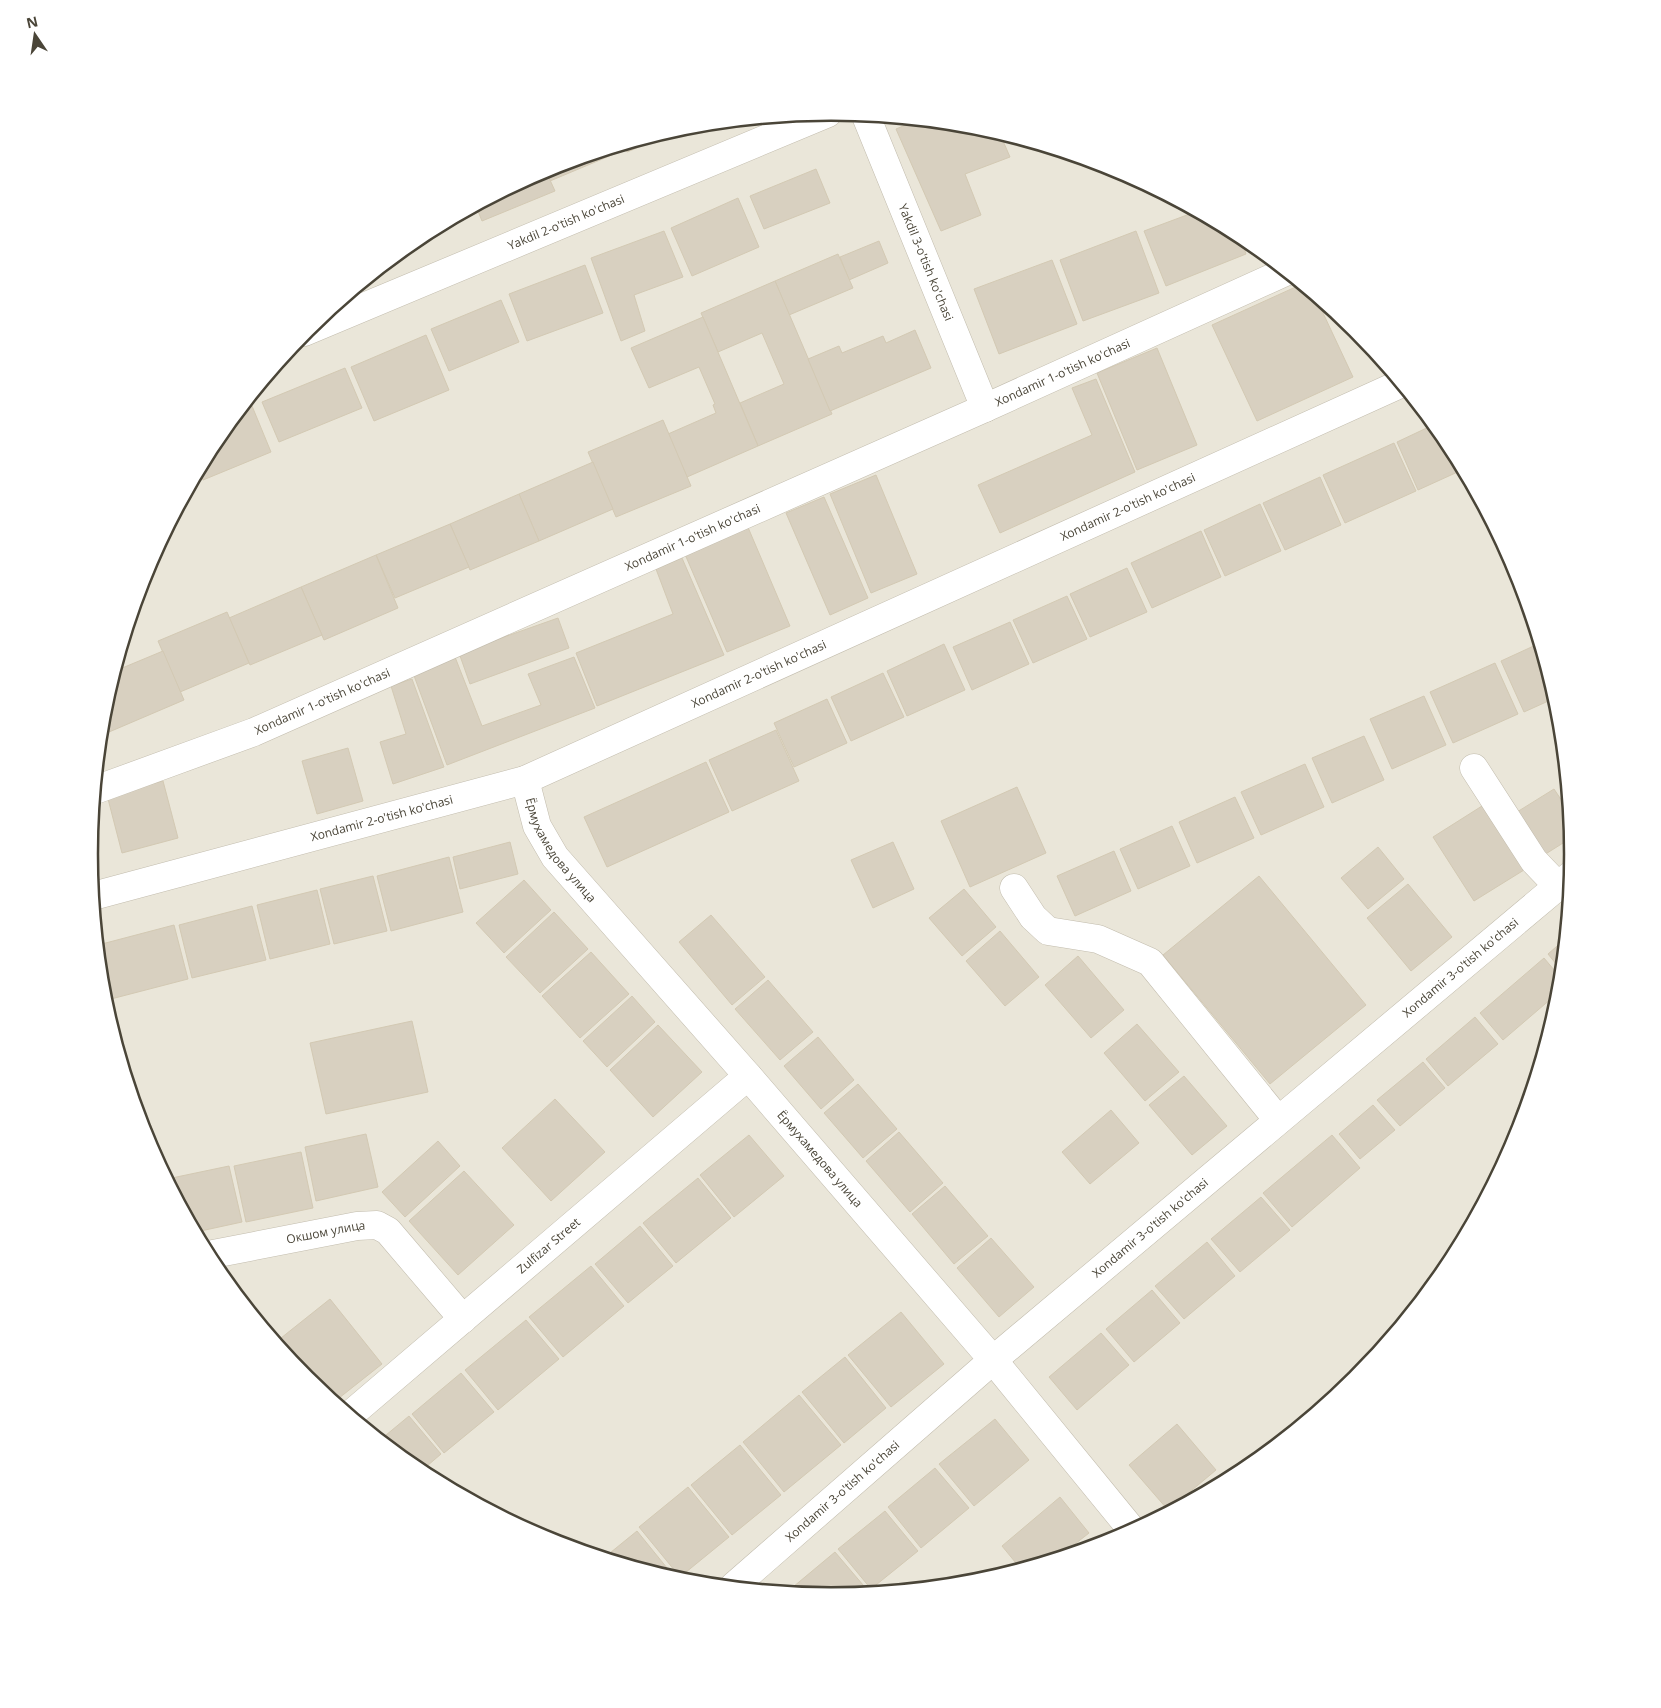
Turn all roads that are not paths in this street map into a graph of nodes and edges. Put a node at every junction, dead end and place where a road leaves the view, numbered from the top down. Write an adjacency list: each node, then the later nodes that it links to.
1 (804, 122): 4 (street, Yakdil 2-o'tish ko'chasi)
2 (869, 123): 6 (street, Yakdil 3-o'tish ko'chasi)
3 (1280, 274): 6 (street, Xondamir 1-o'tish ko'chasi)
4 (326, 323)
5 (1395, 386): 8 (street, Xondamir 2-o'tish ko'chasi)
6 (985, 408): 9 (street, Xondamir 1-o'tish ko'chasi)
7 (1474, 768): 10 (street)
8 (525, 780): 13 (street, Xondamir 2-o'tish ko'chasi); 14 (street, Ёрмухамедова улица)
9 (101, 788)
10 (1563, 880)
11 (1563, 882): 15 (street, Xondamir 3-o'tish ko'chasi)
12 (1014, 888): 15 (street)
13 (99, 891)
14 (748, 1076): 17 (street, Zulfizar Street); 18 (street, Ёрмухамедова улица)
15 (1278, 1120): 18 (street, Xondamir 3-o'tish ko'chasi)
16 (216, 1253): 17 (street, Окшом улица)
17 (464, 1318): 19 (street, Zulfizar Street)
18 (993, 1360): 20 (street, Ёрмухамедова улица); 21 (street, Xondamir 3-o'tish ko'chasi)
19 (354, 1411)
20 (1127, 1524)
21 (739, 1581)

